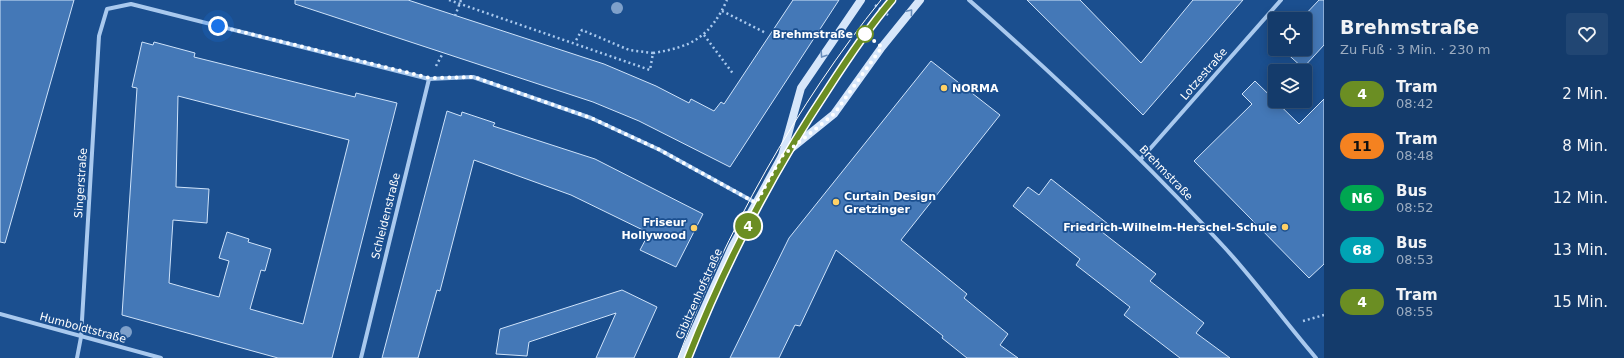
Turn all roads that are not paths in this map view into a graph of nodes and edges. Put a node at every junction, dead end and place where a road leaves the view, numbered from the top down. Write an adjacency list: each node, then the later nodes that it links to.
1 (861, 0): 6 (main road, Gibitzenhofstraße, one-way to 6)
2 (920, 0): 6 (main road, Gibitzenhofstraße, one-way to 2)
3 (969, 0): 7 (street, Brehmstraße)
4 (1281, 0): 7 (street, Lotzestraße)
5 (430, 78): 8 (street); 10 (street, Singerstraße); 13 (street, Schleidenstraße)
6 (782, 156): 8 (main road, Gibitzenhofstraße)
7 (1141, 159): 15 (street, Brehmstraße)
8 (756, 203): 14 (main road, Gibitzenhofstraße)
9 (0, 314): 10 (street, Humboldtstraße)
10 (81, 337): 11 (street, Singerstraße); 12 (street, Humboldtstraße)
11 (77, 358)
12 (161, 358)
13 (360, 358)
14 (682, 358)
15 (1316, 358)

